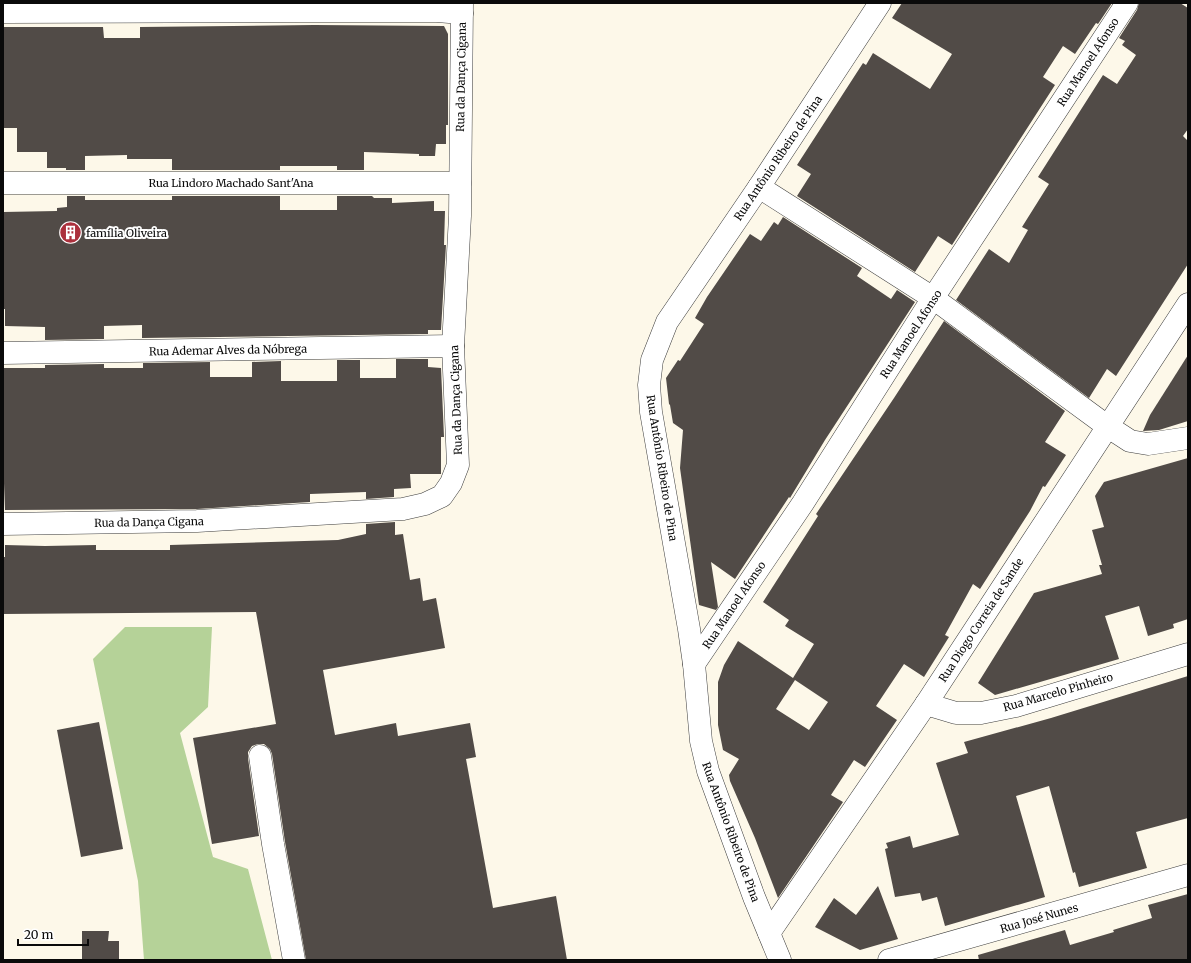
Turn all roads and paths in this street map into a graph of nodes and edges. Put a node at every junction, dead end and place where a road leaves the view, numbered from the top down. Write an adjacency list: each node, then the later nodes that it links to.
1 (880, 3): 8 (street, Rua Antônio Ribeiro de Pina)
2 (1126, 3): 9 (street, Rua Manoel Afonso)
3 (113, 8): 4 (street); 5 (street)
4 (462, 8): 7 (street, Rua da Dança Cigana)
5 (10, 9)
6 (3, 183): 7 (street, Rua Lindoro Machado Sant'Ana)
7 (460, 183): 11 (street, Rua da Dança Cigana)
8 (759, 187): 9 (street); 17 (street, Rua Antônio Ribeiro de Pina)
9 (933, 298): 13 (street); 17 (street, Rua Manoel Afonso)
10 (1188, 304): 13 (street, Rua Diogo Correia de Sande)
11 (453, 346): 12 (street, Rua Ademar Alves da Nóbrega); 15 (street, Rua da Dança Cigana)
12 (3, 353)
13 (1107, 426): 14 (street); 18 (street, Rua Diogo Correia de Sande)
14 (1188, 438)
15 (3, 524)
16 (1188, 654): 18 (street, Rua Marcelo Pinheiro)
17 (694, 664): 21 (street, Rua Antônio Ribeiro de Pina)
18 (926, 704): 21 (street, Rua Diogo Correia de Sande)
19 (260, 756): 22 (street)
20 (1188, 875): 24 (street, Rua José Nunes)
21 (769, 933): 23 (street, Rua Antônio Ribeiro de Pina)
22 (294, 960)
23 (780, 960)
24 (889, 960)

